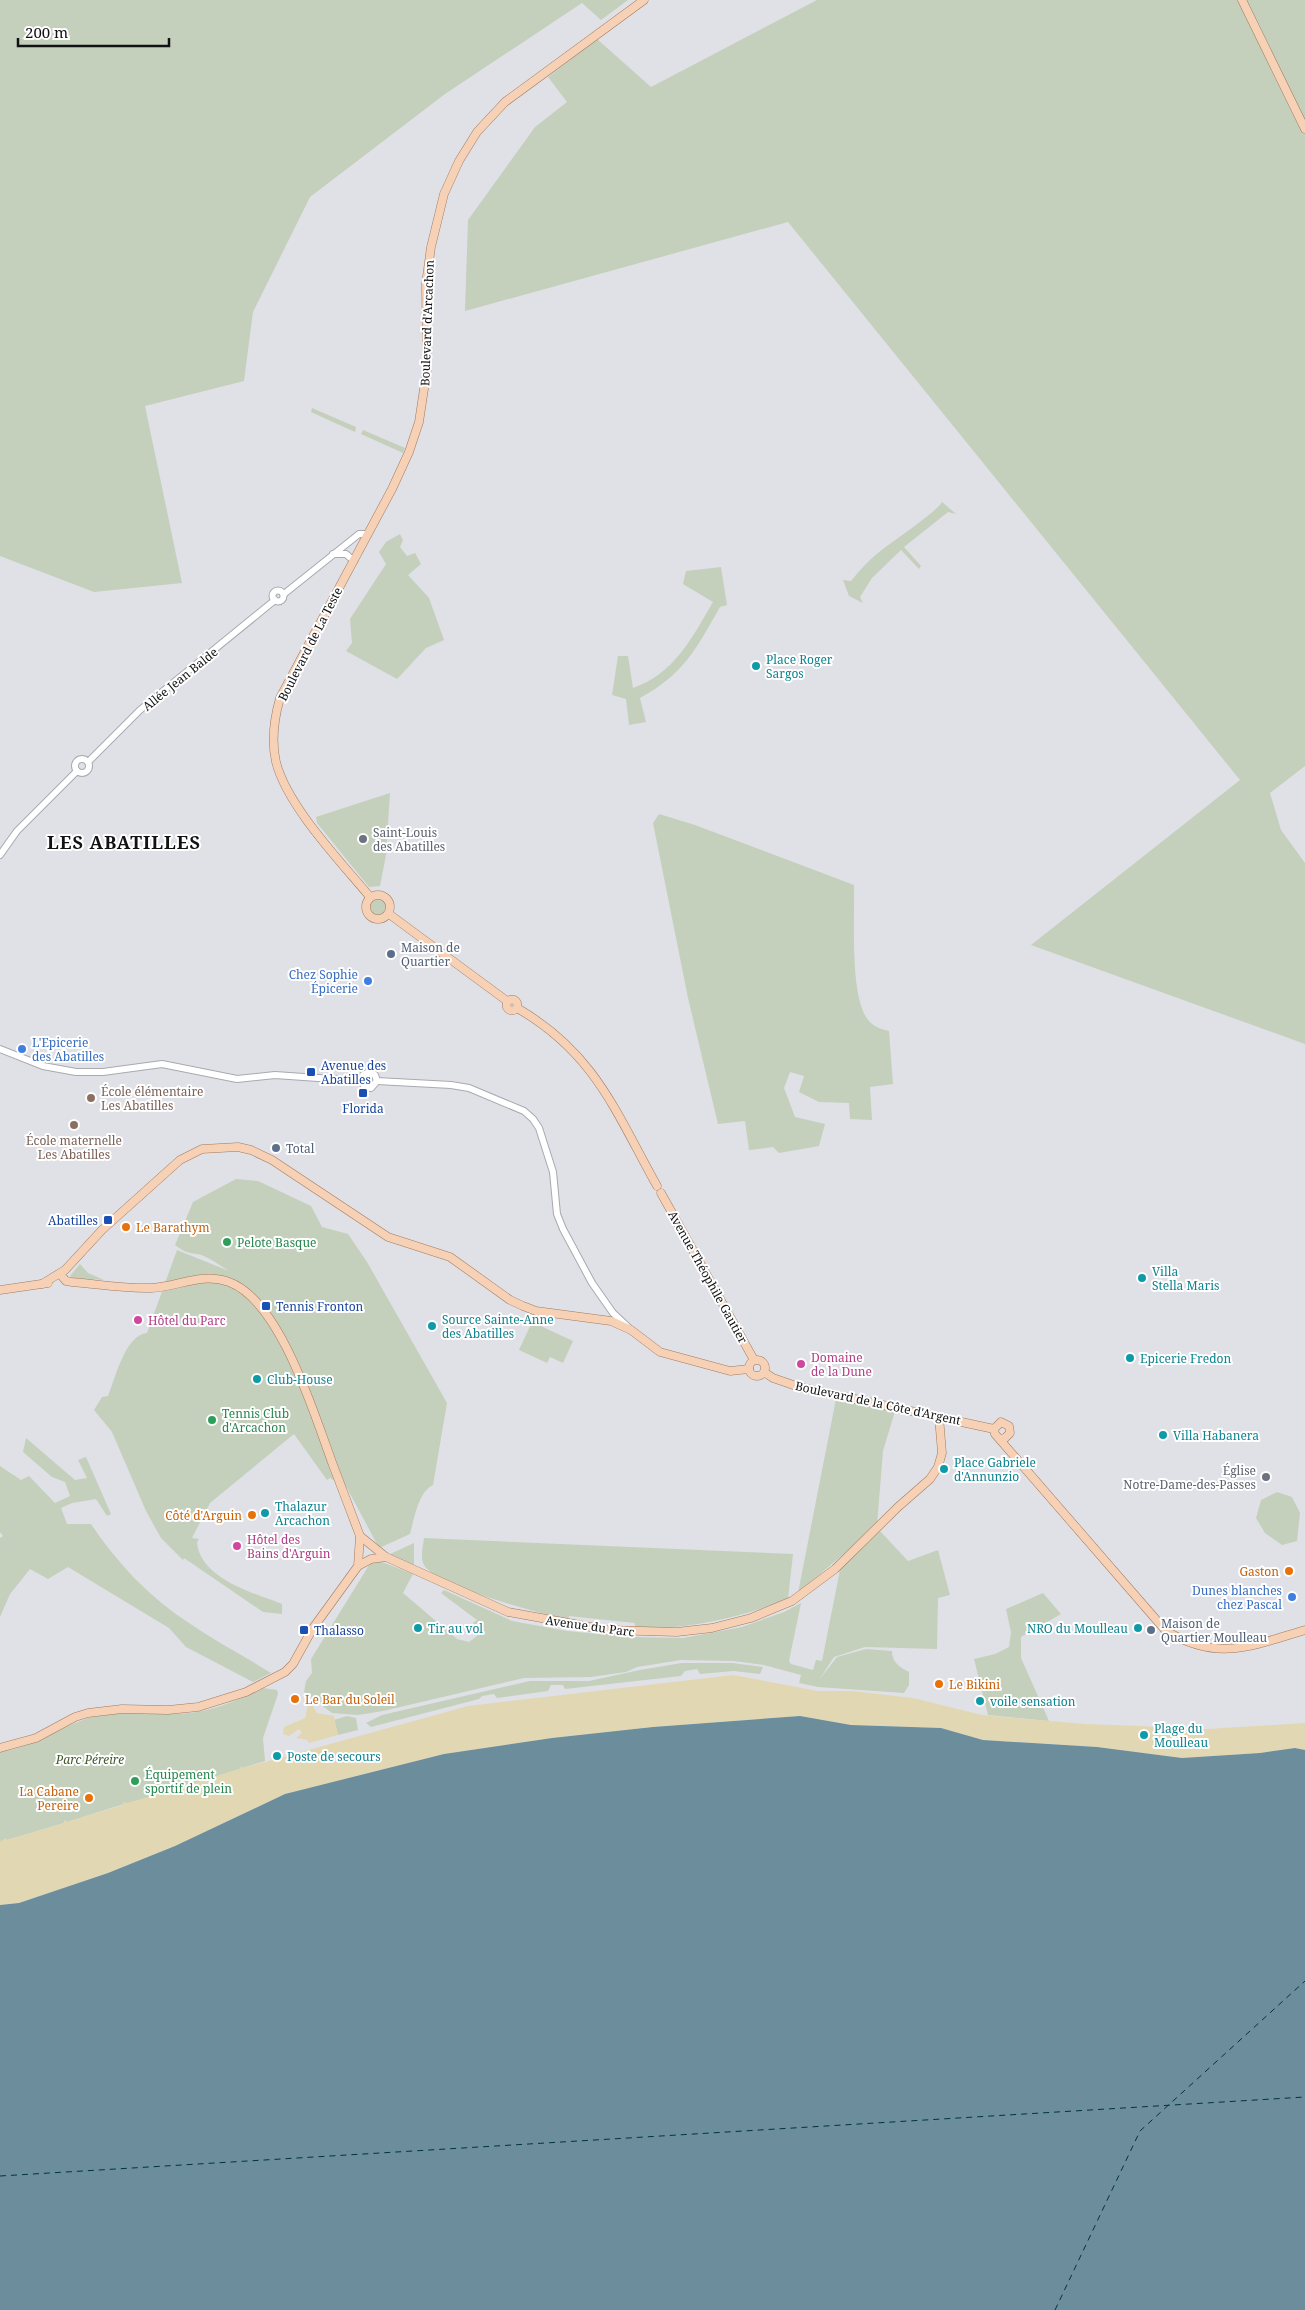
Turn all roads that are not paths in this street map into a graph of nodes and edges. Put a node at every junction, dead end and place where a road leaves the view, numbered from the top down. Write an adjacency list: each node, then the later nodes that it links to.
1 (644, 0): 4 (main road, Boulevard d'Arcachon)
2 (1242, 0): 3 (main road)
3 (1305, 129)
4 (403, 465): 5 (main road, Boulevard de La Teste)
5 (368, 534): 6 (street); 7 (main road, Boulevard de La Teste)
6 (334, 554): 7 (street); 8 (street, Allée Jean Balde)
7 (354, 561): 11 (main road, Boulevard de La Teste)
8 (88, 762): 9 (street); 9 (street)
9 (77, 771): 10 (street)
10 (0, 854)
11 (370, 897): 12 (main road); 12 (main road)
12 (389, 914): 19 (main road, Avenue Théophile Gautier)
13 (0, 1049): 14 (street)
14 (361, 1081): 15 (street); 15 (street)
15 (377, 1081): 18 (street)
16 (62, 1276): 17 (main road); 18 (main road); 25 (main road)
17 (0, 1290)
18 (612, 1317): 20 (main road)
19 (754, 1360): 20 (main road); 21 (main road)
20 (749, 1369): 21 (main road)
21 (764, 1372): 22 (main road, Boulevard de la Côte d'Argent)
22 (939, 1416): 23 (main road, Boulevard de la Côte d'Argent); 26 (main road, Avenue du Parc)
23 (994, 1429): 24 (main road); 24 (main road, Boulevard de la Côte d'Argent)
24 (1001, 1439): 29 (main road)
25 (360, 1536): 26 (main road); 27 (main road)
26 (374, 1554): 27 (main road); 28 (main road)
27 (360, 1555): 28 (main road)
28 (358, 1566): 30 (main road)
29 (1305, 1630)
30 (0, 1748)

